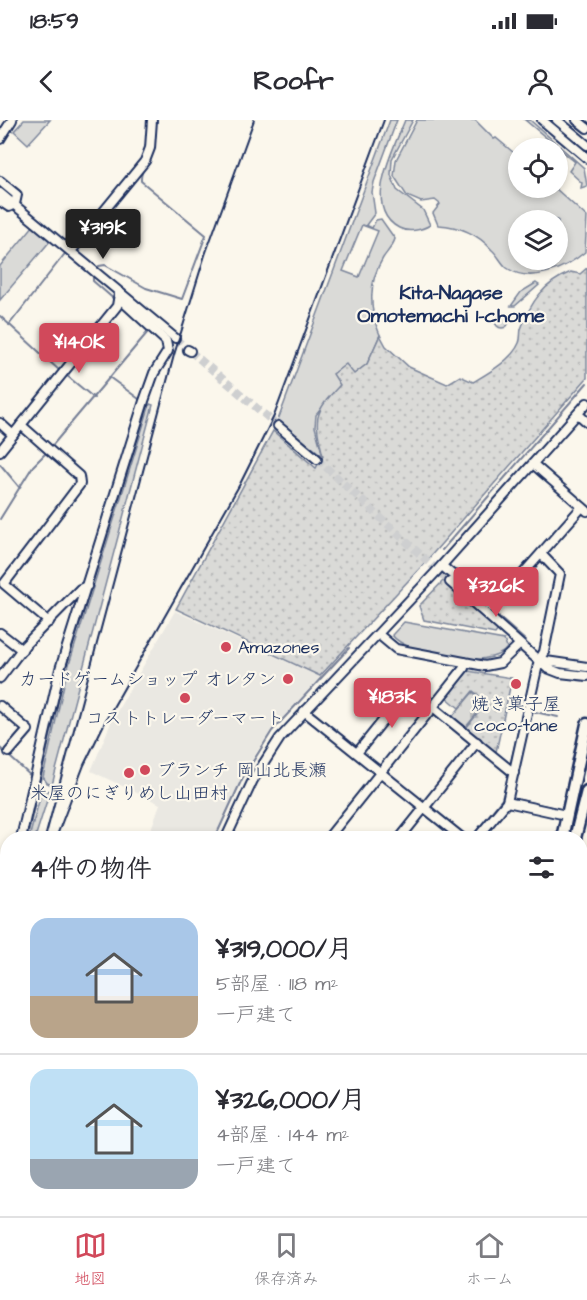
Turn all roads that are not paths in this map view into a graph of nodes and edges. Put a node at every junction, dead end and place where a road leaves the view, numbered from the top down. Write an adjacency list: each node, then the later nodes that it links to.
1 (12, 120): 7 (street)
2 (152, 120): 14 (street)
3 (542, 120): 9 (street)
4 (557, 120): 8 (street)
5 (577, 120): 6 (street)
6 (587, 128)
7 (0, 138)
8 (587, 145)
9 (587, 158)
10 (0, 181): 13 (street)
11 (0, 193): 13 (street)
12 (0, 201): 13 (street)
13 (15, 204): 14 (street)
14 (72, 250): 15 (street)
15 (119, 290): 16 (street); 17 (street)
16 (118, 302): 22 (street); 33 (street)
17 (175, 338)
18 (587, 403): 19 (street)
19 (578, 414): 20 (street); 27 (street)
20 (587, 422)
21 (0, 423): 24 (street)
22 (21, 425): 24 (street); 31 (street)
23 (278, 426): 26 (street)
24 (13, 435): 25 (street)
25 (0, 451)
26 (316, 459)
27 (533, 464): 28 (street); 30 (street)
28 (584, 509): 29 (street)
29 (541, 555): 30 (street); 39 (street)
30 (442, 566): 36 (street)
31 (2, 582): 34 (street)
32 (450, 582): 37 (street)
33 (87, 586): 34 (street); 57 (street)
34 (49, 622): 38 (street)
35 (0, 633): 38 (street)
36 (378, 634): 40 (street); 46 (street)
37 (519, 645): 39 (street); 40 (street)
38 (22, 650): 43 (street)
39 (539, 660): 41 (street); 42 (street); 52 (street)
40 (464, 662): 45 (street)
41 (587, 667)
42 (587, 676)
43 (0, 678)
44 (0, 706): 49 (street)
45 (431, 710): 48 (street); 50 (street); 51 (street)
46 (304, 711): 50 (street); 58 (street)
47 (587, 724): 56 (main road)
48 (477, 742): 52 (street); 55 (street)
49 (9, 752)
50 (357, 753): 51 (street)
51 (381, 772): 55 (street); 59 (street)
52 (514, 773): 54 (street)
53 (587, 791): 64 (main road)
54 (507, 802): 56 (street); 62 (street)
55 (424, 808): 60 (street); 61 (street)
56 (566, 815): 63 (main road)
57 (23, 831)
58 (230, 831)
59 (334, 831)
60 (406, 831)
61 (453, 831)
62 (483, 831)
63 (563, 831)
64 (577, 831)

